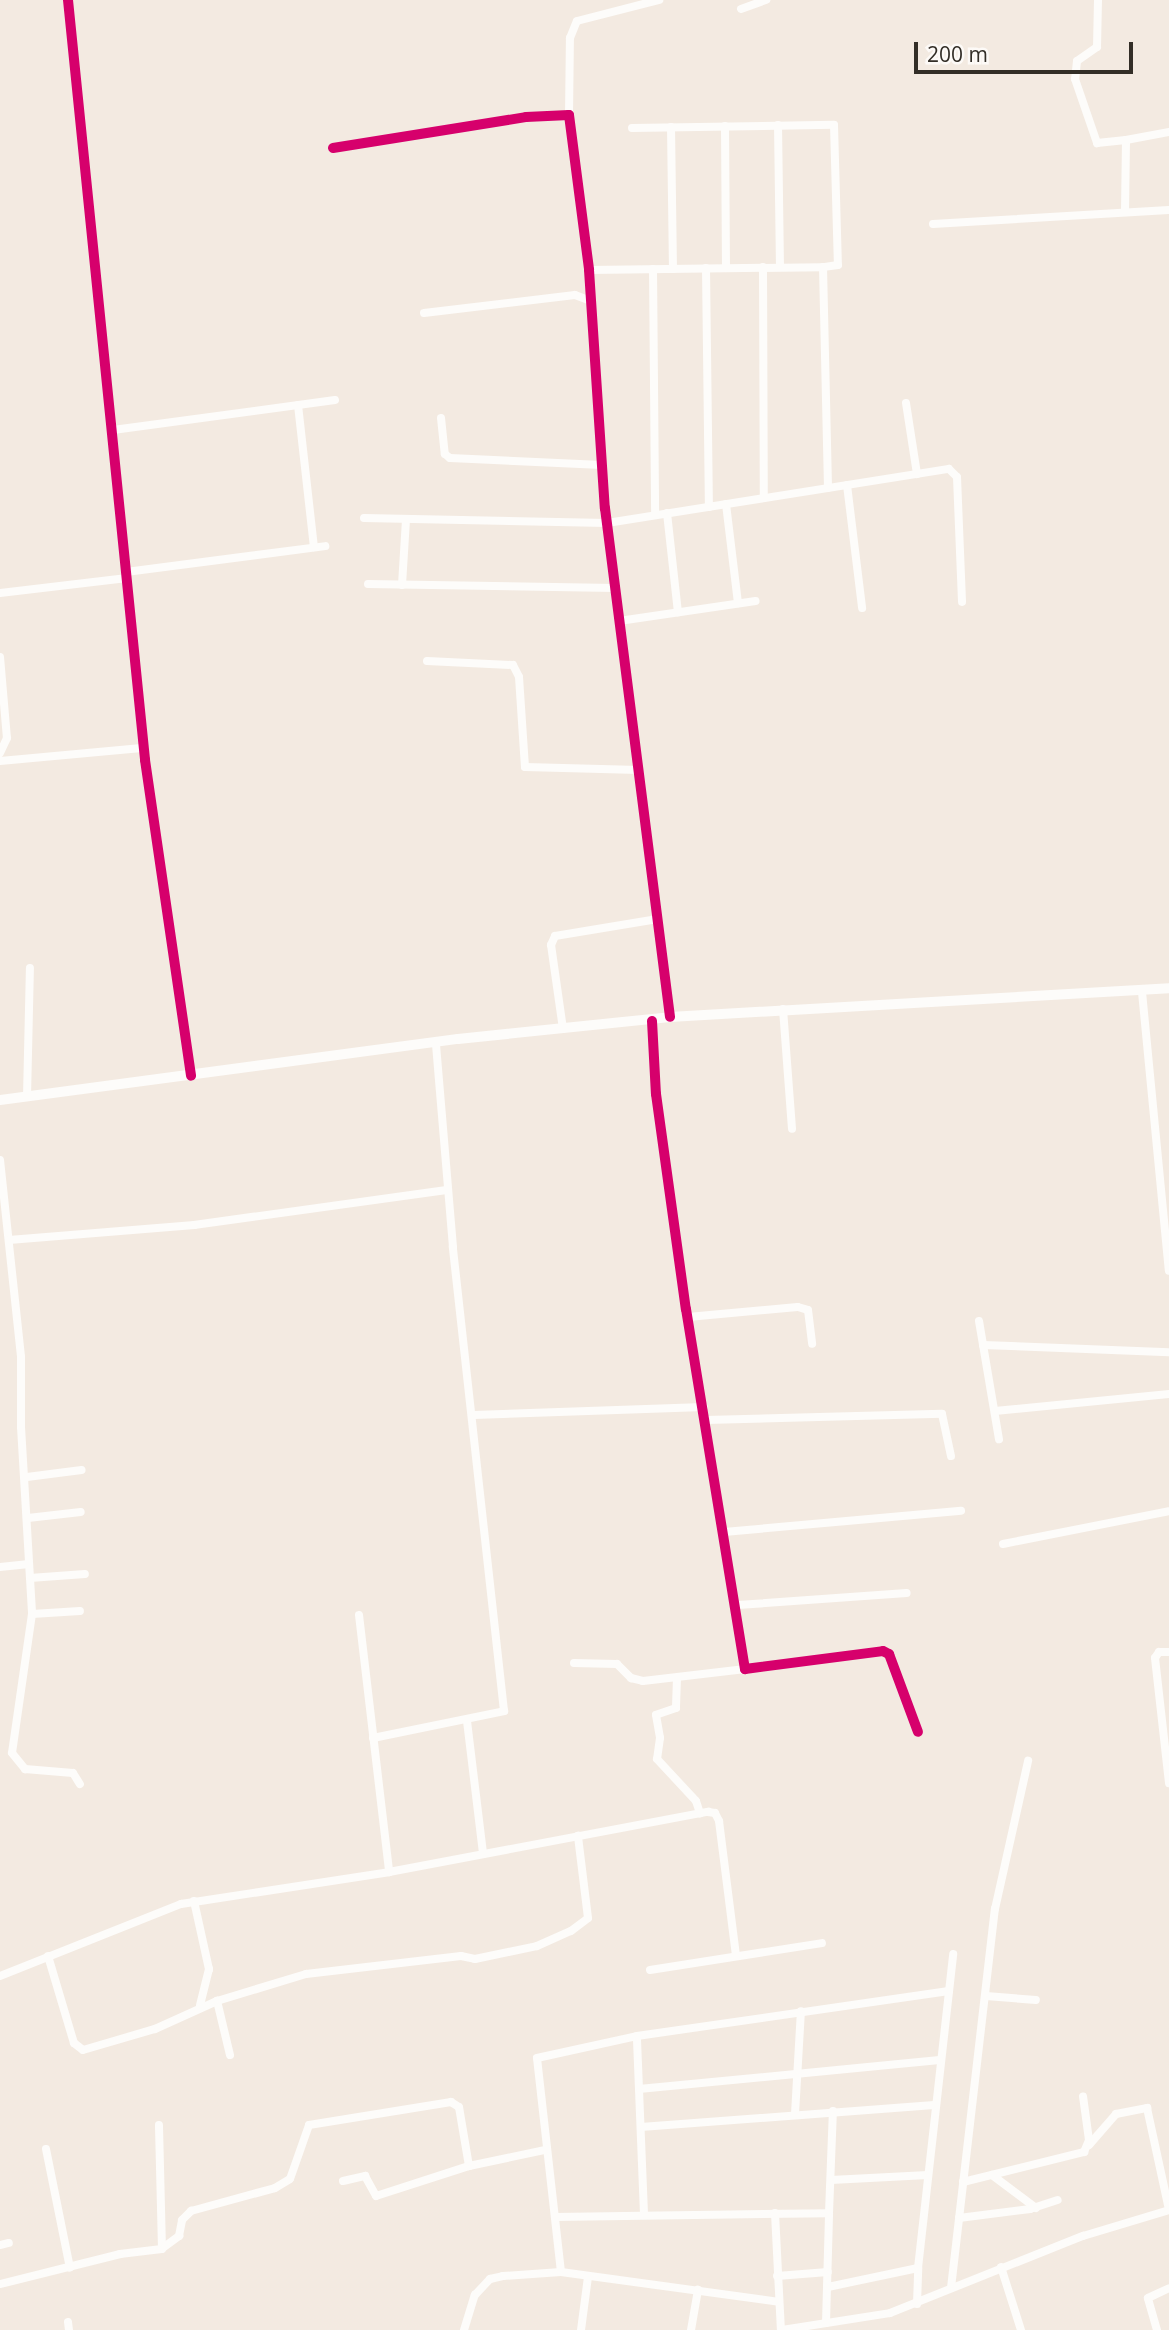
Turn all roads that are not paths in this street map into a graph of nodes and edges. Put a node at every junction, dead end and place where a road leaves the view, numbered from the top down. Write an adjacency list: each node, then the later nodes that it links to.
1 (68, 0): 31 (street)
2 (659, 0): 6 (street)
3 (766, 0): 5 (street)
4 (1098, 0): 12 (street)
5 (741, 9)
6 (569, 115): 13 (street); 24 (street)
7 (778, 125): 8 (street); 18 (street); 19 (street)
8 (725, 126): 9 (street); 21 (street)
9 (671, 127): 10 (street); 23 (street)
10 (632, 128)
11 (1169, 132): 12 (street)
12 (1126, 140): 15 (street)
13 (333, 148)
14 (1169, 210): 15 (street)
15 (1125, 212): 16 (street)
16 (933, 224)
17 (763, 267): 18 (street); 21 (street); 36 (street)
18 (780, 267): 19 (street)
19 (823, 267): 35 (street)
20 (706, 268): 21 (street); 23 (street); 38 (street)
21 (726, 268)
22 (653, 269): 23 (street); 24 (street); 40 (street)
23 (673, 269)
24 (589, 270): 25 (street)
25 (591, 301): 26 (street); 32 (street)
26 (424, 313)
27 (335, 400): 29 (street)
28 (906, 403): 33 (street)
29 (298, 405): 31 (street); 45 (street)
30 (441, 418): 32 (street)
31 (113, 430): 46 (street)
32 (602, 465): 43 (street)
33 (918, 474): 34 (street); 52 (street)
34 (847, 485): 35 (street); 54 (street)
35 (828, 488): 36 (street)
36 (764, 498): 37 (street)
37 (726, 504): 38 (street); 53 (street)
38 (709, 507): 39 (street)
39 (667, 513): 40 (street); 55 (street)
40 (655, 515): 43 (street)
41 (364, 518): 42 (street)
42 (406, 519): 43 (street); 48 (street)
43 (607, 523): 49 (street)
44 (326, 546): 45 (street)
45 (314, 547): 46 (street)
46 (127, 575): 50 (street); 59 (street)
47 (368, 584): 48 (street)
48 (402, 585): 49 (street)
49 (615, 588): 56 (street)
50 (0, 593)
51 (756, 601): 53 (street)
52 (962, 602)
53 (738, 603): 55 (street)
54 (862, 608)
55 (678, 612): 56 (street)
56 (619, 621): 62 (street)
57 (0, 657): 60 (street)
58 (427, 660): 62 (street)
59 (144, 748): 61 (street); 72 (street)
60 (0, 753)
61 (0, 761)
62 (639, 770): 63 (street)
63 (658, 919): 68 (street); 70 (street)
64 (30, 968): 73 (street)
65 (1169, 988): 66 (main road)
66 (1142, 992): 67 (main road); 79 (street)
67 (783, 1010): 68 (main road); 75 (street)
68 (670, 1017): 69 (main road)
69 (652, 1021): 70 (main road); 80 (street)
70 (563, 1029): 71 (main road)
71 (436, 1043): 72 (main road); 77 (street)
72 (191, 1076): 73 (main road)
73 (27, 1097): 74 (main road)
74 (0, 1100)
75 (792, 1129)
76 (0, 1160): 78 (street)
77 (447, 1190): 78 (street); 88 (street)
78 (9, 1240): 93 (street)
79 (1169, 1271)
80 (688, 1317): 82 (street); 86 (street)
81 (979, 1321): 83 (street)
82 (812, 1345)
83 (983, 1345): 84 (street); 87 (street)
84 (1169, 1352)
85 (1169, 1394): 87 (street)
86 (704, 1407): 88 (street); 89 (street)
87 (995, 1411): 90 (street)
88 (474, 1415): 113 (street)
89 (706, 1420): 91 (street); 98 (street)
90 (999, 1438)
91 (951, 1457)
92 (82, 1470): 93 (street)
93 (27, 1477): 97 (street)
94 (961, 1511): 98 (street)
95 (1169, 1511): 99 (street)
96 (81, 1512): 97 (street)
97 (28, 1518): 100 (street)
98 (724, 1532): 105 (street)
99 (1003, 1544)
100 (29, 1564): 101 (street); 103 (street)
101 (0, 1566)
102 (85, 1574): 103 (street)
103 (30, 1578): 107 (street)
104 (907, 1592): 105 (street)
105 (738, 1605): 111 (street)
106 (80, 1611): 107 (street)
107 (32, 1614): 118 (street)
108 (359, 1615): 115 (street)
109 (1169, 1652): 117 (street)
110 (574, 1663): 112 (street)
111 (745, 1669): 112 (street); 114 (street)
112 (677, 1678): 119 (street)
113 (467, 1721): 115 (street); 121 (street)
114 (918, 1732)
115 (373, 1738): 122 (street)
116 (1028, 1761): 131 (street)
117 (1169, 1783)
118 (80, 1784)
119 (700, 1813): 120 (street); 126 (street)
120 (578, 1836): 121 (street); 133 (street)
121 (483, 1854): 122 (street)
122 (389, 1872): 123 (street)
123 (194, 1901): 127 (street); 134 (street)
124 (822, 1943): 126 (street)
125 (953, 1954): 130 (street)
126 (737, 1955): 128 (street)
127 (48, 1956): 129 (street); 134 (street)
128 (650, 1970)
129 (0, 1976)
130 (949, 1991): 135 (street); 138 (street)
131 (986, 1996): 132 (street); 155 (street)
132 (1036, 2000)
133 (217, 2001): 134 (street); 137 (street)
134 (200, 2005)
135 (801, 2011): 136 (street); 139 (street)
136 (637, 2036): 140 (street); 149 (street)
137 (230, 2055)
138 (940, 2060): 139 (street); 142 (street)
139 (795, 2074): 140 (street); 144 (street)
140 (639, 2089): 146 (street)
141 (1083, 2096): 147 (street)
142 (934, 2105): 143 (street); 151 (street)
143 (833, 2110): 144 (street); 153 (street)
144 (795, 2114): 146 (street)
145 (159, 2125): 164 (street)
146 (640, 2127): 161 (street)
147 (1089, 2145): 152 (street); 158 (street)
148 (46, 2149): 166 (street)
149 (545, 2150): 150 (street); 162 (street)
150 (469, 2166): 154 (street); 164 (street)
151 (928, 2175): 153 (street); 167 (street)
152 (992, 2175): 155 (street); 157 (street)
153 (831, 2180): 160 (street)
154 (343, 2181)
155 (963, 2182): 163 (street)
156 (1058, 2200): 157 (street)
157 (1036, 2208): 163 (street)
158 (1169, 2210): 165 (street)
159 (775, 2213): 160 (street); 161 (street); 170 (street)
160 (829, 2213): 169 (street)
161 (644, 2214): 162 (street)
162 (555, 2217): 168 (street)
163 (959, 2218): 174 (street)
164 (164, 2247): 166 (street)
165 (1000, 2267): 174 (street); 185 (street)
166 (70, 2268): 172 (street)
167 (918, 2268): 173 (street); 178 (street)
168 (561, 2272): 171 (street); 181 (street)
169 (828, 2272): 170 (street); 173 (street)
170 (777, 2276): 177 (street)
171 (588, 2277): 176 (street); 182 (street)
172 (0, 2284)
173 (828, 2287): 179 (street)
174 (951, 2288): 178 (street)
175 (1169, 2288): 186 (street)
176 (698, 2290): 177 (street); 183 (street)
177 (779, 2302): 184 (street)
178 (917, 2304): 179 (street)
179 (826, 2323): 180 (street)
180 (813, 2328): 184 (street)
181 (464, 2330)
182 (581, 2330)
183 (691, 2330)
184 (782, 2330)
185 (1021, 2330)
186 (1157, 2330)

